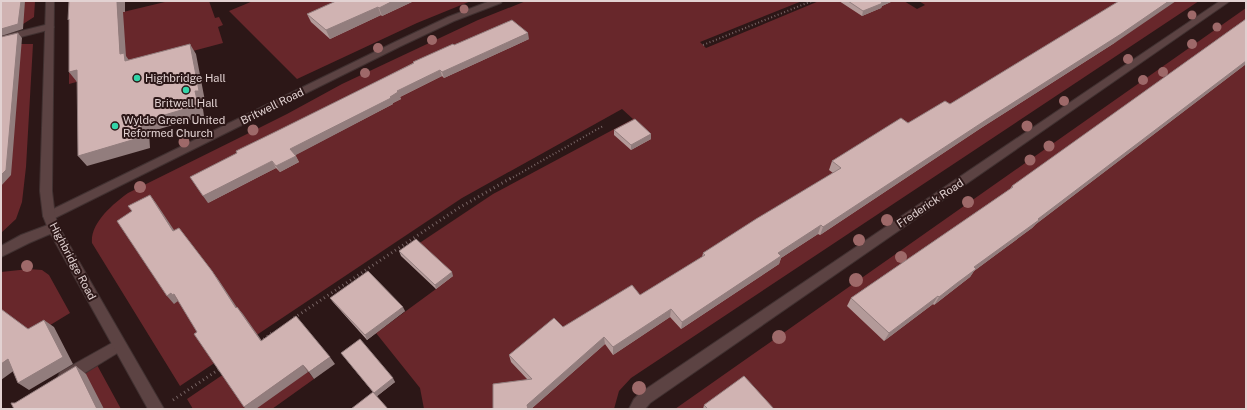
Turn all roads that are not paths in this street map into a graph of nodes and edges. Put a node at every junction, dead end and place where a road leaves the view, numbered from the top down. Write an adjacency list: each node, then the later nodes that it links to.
1 (50, 1): 4 (street, Highbridge Road)
2 (498, 1): 6 (street, Britwell Road)
3 (1226, 1): 12 (street, Frederick Road)
4 (50, 27): 5 (street); 6 (street, Highbridge Road)
5 (1, 39)
6 (49, 216): 7 (street, Highbridge Road)
7 (53, 228): 8 (street); 9 (street, Highbridge Road)
8 (1, 252)
9 (119, 345): 10 (street); 11 (street, Highbridge Road)
10 (52, 385)
11 (161, 407)
12 (637, 409)

